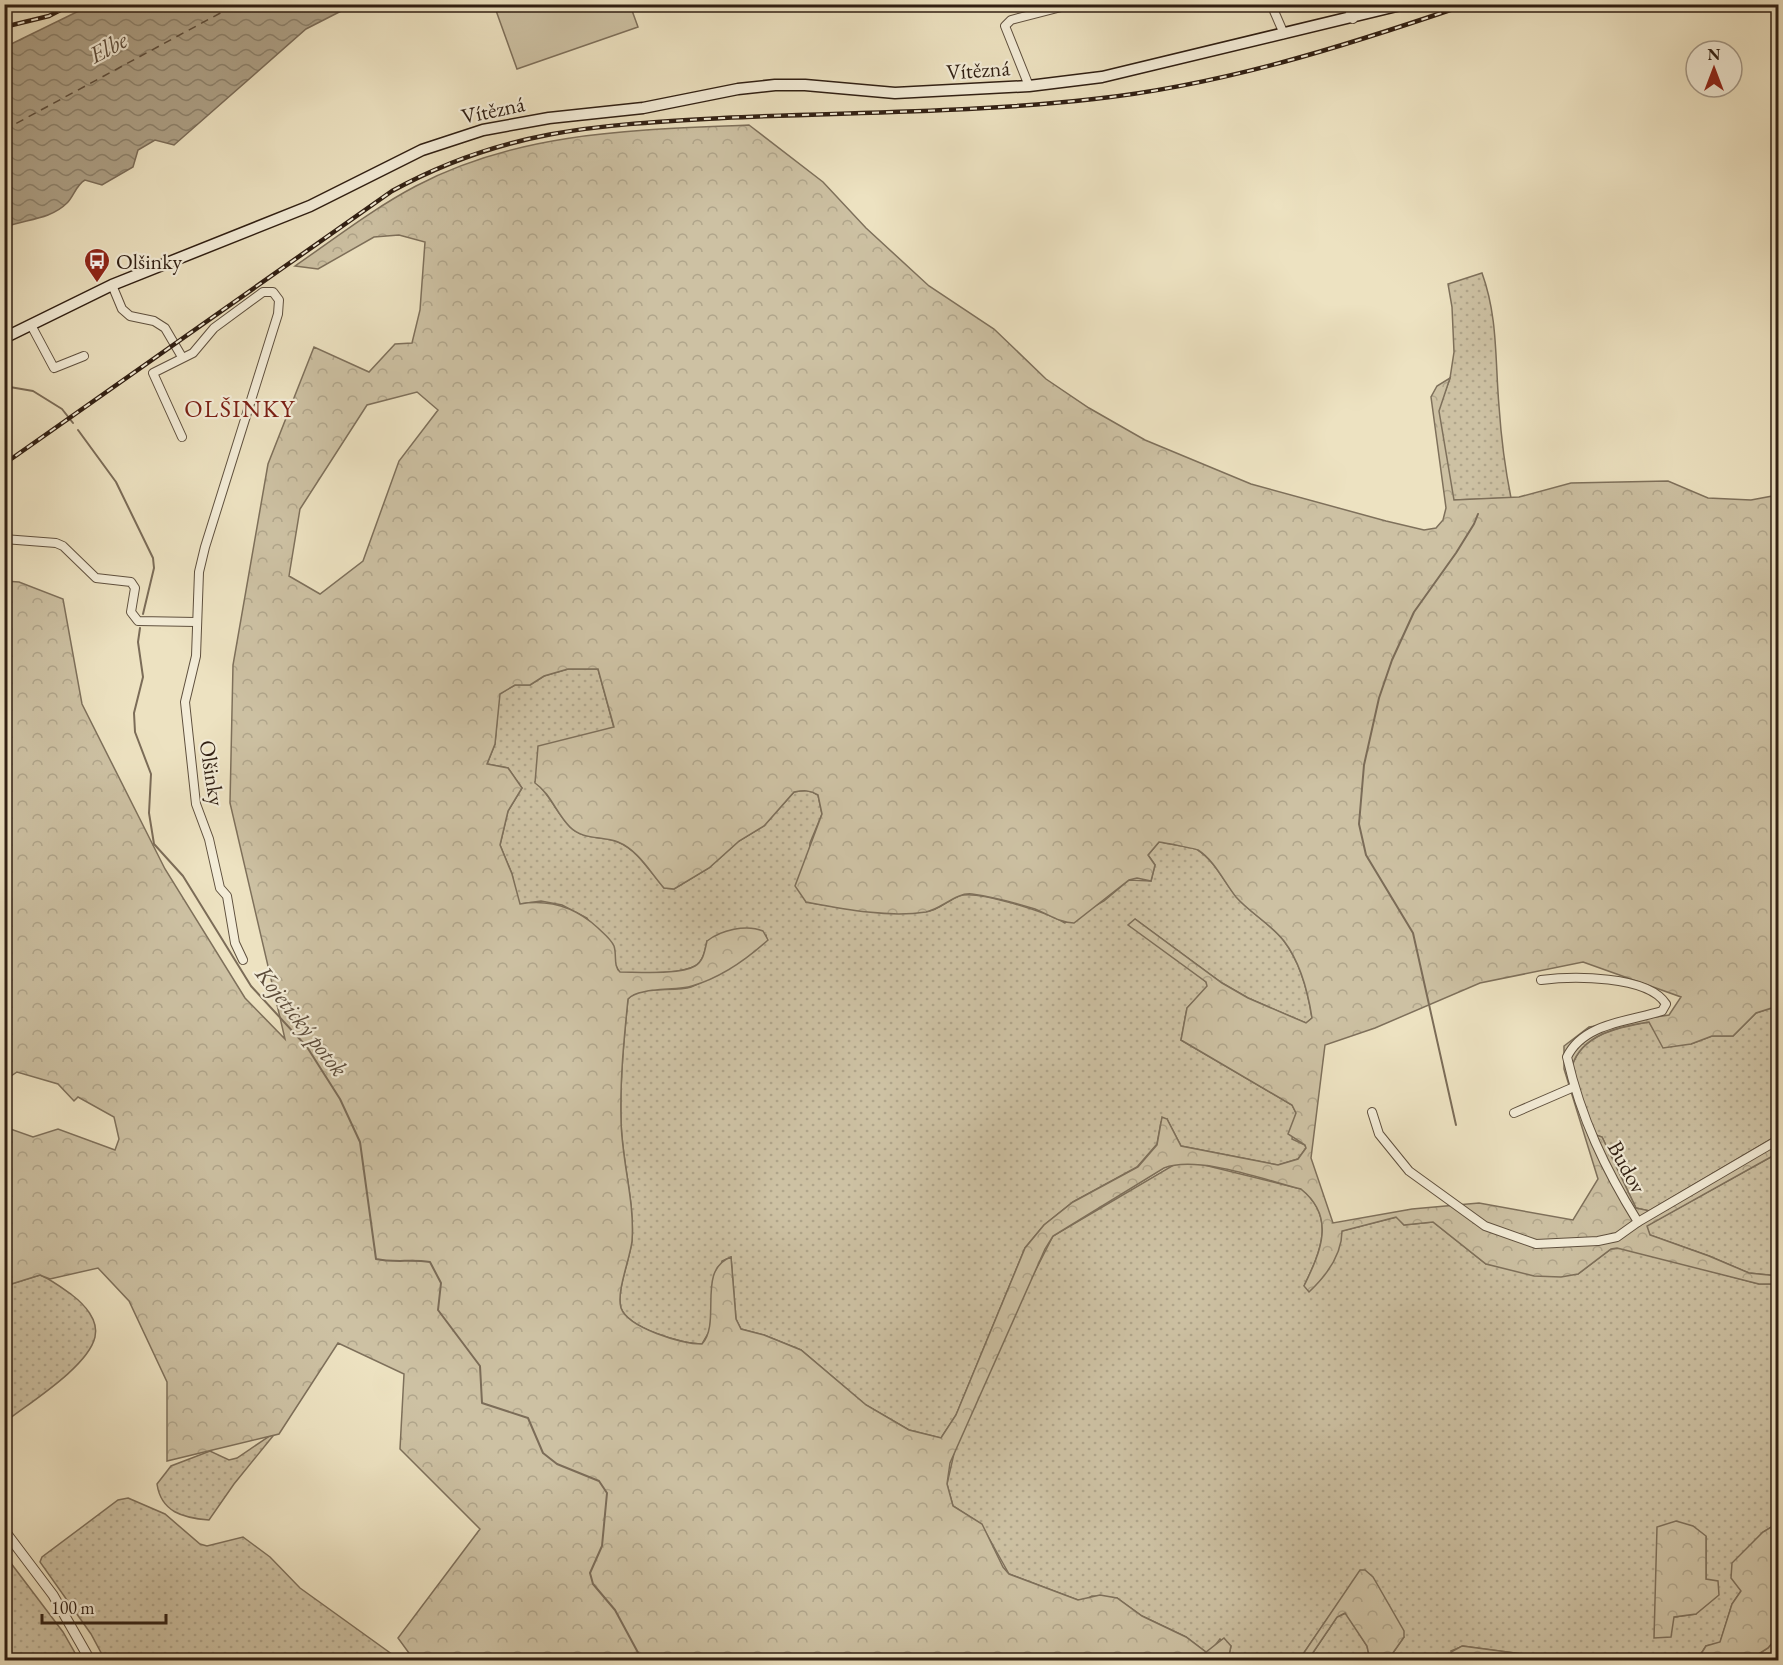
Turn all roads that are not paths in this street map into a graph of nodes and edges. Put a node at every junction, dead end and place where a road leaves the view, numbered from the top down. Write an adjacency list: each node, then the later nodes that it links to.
1 (1073, 4): 7 (street, Vítězná)
2 (1271, 4): 6 (street)
3 (1347, 4): 5 (street)
4 (1406, 4): 5 (main road, Vítězná)
5 (1353, 19): 6 (main road, Vítězná)
6 (1284, 34): 7 (main road, Vítězná)
7 (1029, 86): 8 (main road, Vítězná)
8 (112, 285): 9 (main road, Vítězná); 12 (street)
9 (31, 325): 10 (main road, Vítězná); 11 (street)
10 (4, 338)
11 (84, 356)
12 (182, 357): 13 (street, Olšinky); 15 (street, Olšinky)
13 (182, 437)
14 (4, 539): 15 (street)
15 (196, 622): 16 (street, Olšinky)
16 (243, 960)
17 (1540, 980): 18 (street, Budov)
18 (1574, 1087): 20 (street); 22 (street, Budov)
19 (1372, 1112): 22 (street, Budov)
20 (1514, 1113)
21 (1779, 1140): 22 (street)
22 (1638, 1222)
23 (4, 1530): 24 (street)
24 (90, 1660)

